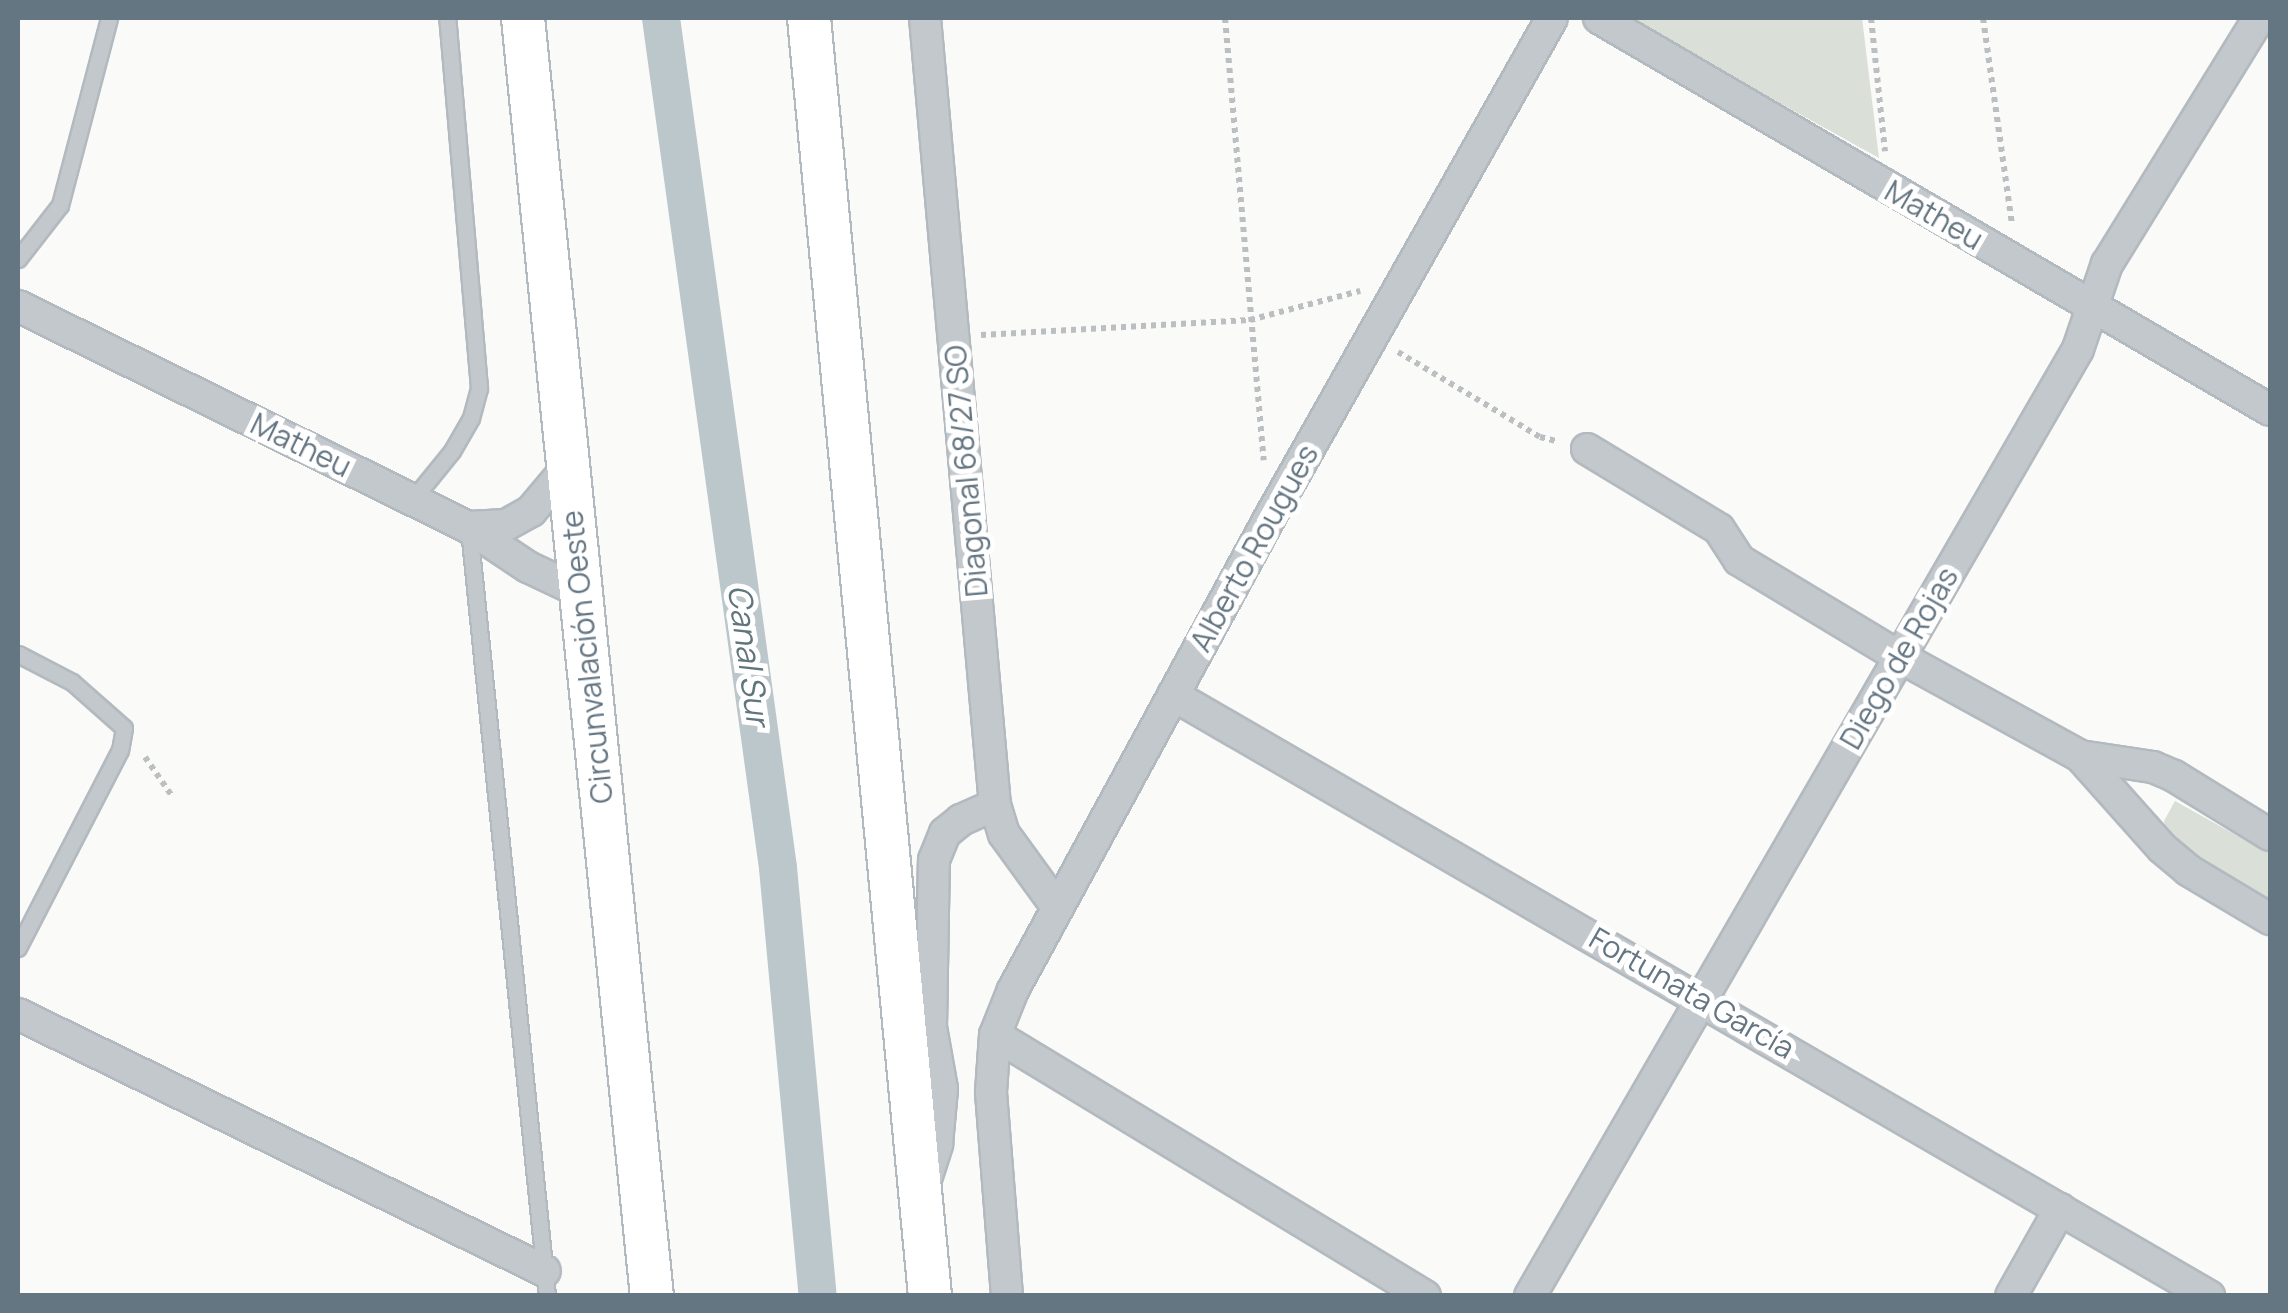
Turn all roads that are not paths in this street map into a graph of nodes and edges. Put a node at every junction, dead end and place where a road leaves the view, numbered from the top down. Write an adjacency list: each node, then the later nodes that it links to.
1 (109, 18): 9 (lane)
2 (447, 18): 15 (lane)
3 (523, 18): 14 (main road, Circunvalación Oeste)
4 (809, 18): 30 (main road)
5 (925, 18): 22 (street, Diagonal 68/27 SO)
6 (1552, 18): 20 (street, Alberto Rougues)
7 (1599, 18): 11 (street, Matheu)
8 (2259, 18): 11 (street, Diego de Rojas)
9 (18, 258)
10 (18, 306): 15 (street, Matheu)
11 (2090, 307): 12 (street, Matheu); 19 (street, Diego de Rojas)
12 (2270, 410)
13 (1586, 448): 19 (street)
14 (568, 466): 16 (street); 17 (main road, Circunvalación Oeste)
15 (413, 500): 16 (street, Matheu)
16 (468, 527): 17 (street, Matheu); 32 (lane)
17 (579, 591): 33 (main road, Circunvalación Oeste)
18 (18, 654): 26 (lane)
19 (1900, 656): 21 (street); 27 (street, Diego de Rojas)
20 (1173, 695): 24 (street, Alberto Rougues); 27 (street, Fortunata García)
21 (2080, 756): 23 (street); 25 (street)
22 (995, 805): 24 (street, Diagonal 68/27 SO); 30 (street)
23 (2270, 835)
24 (1057, 907): 29 (street, Alberto Rougues)
25 (2270, 919)
26 (18, 948)
27 (1701, 997): 31 (street, Fortunata García); 37 (street, Diego de Rojas)
28 (18, 1014): 32 (street)
29 (995, 1035): 35 (street, Alberto Rougues); 36 (street)
30 (920, 1198): 34 (main road)
31 (2060, 1209): 38 (street); 39 (street, Fortunata García)
32 (546, 1283)
33 (652, 1296)
34 (930, 1296)
35 (1006, 1296)
36 (1425, 1296)
37 (1530, 1296)
38 (2011, 1296)
39 (2209, 1296)

